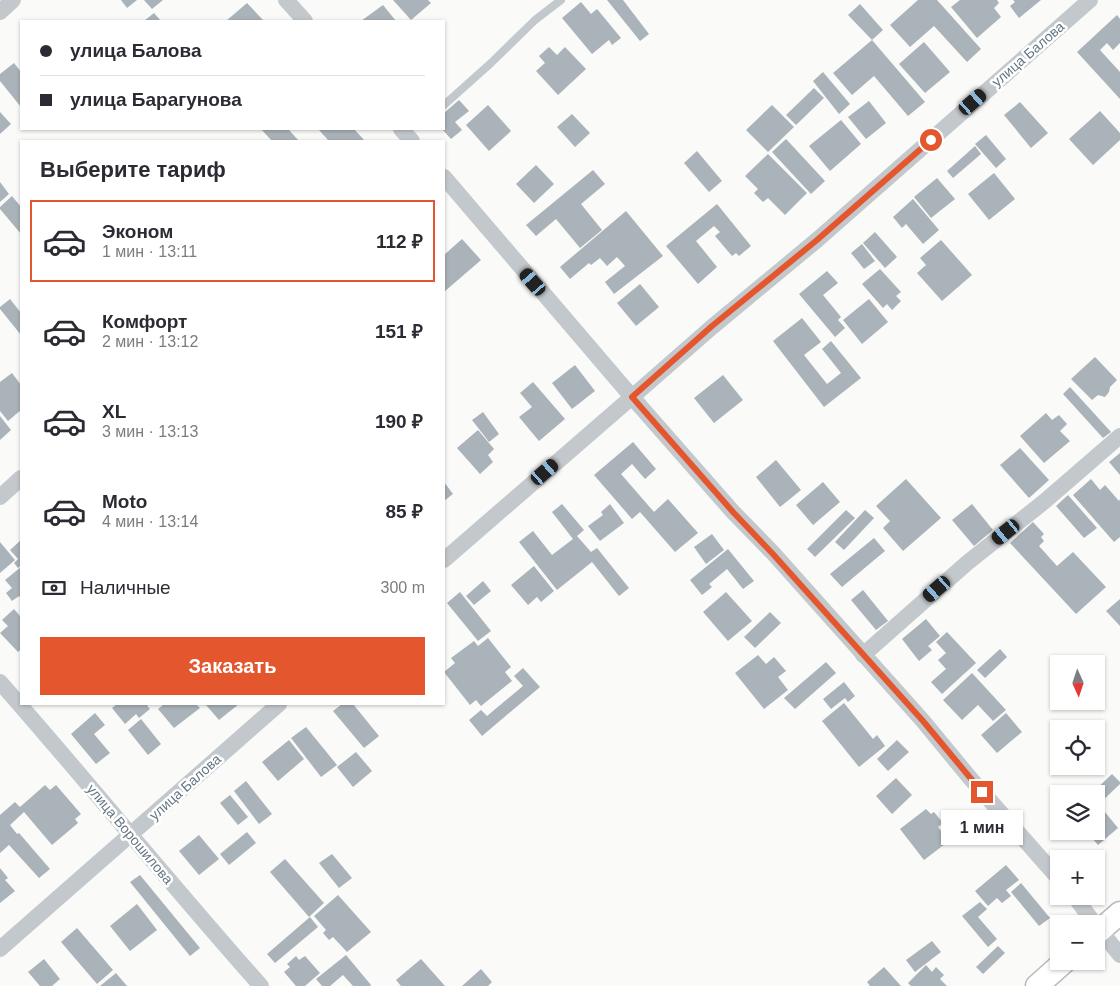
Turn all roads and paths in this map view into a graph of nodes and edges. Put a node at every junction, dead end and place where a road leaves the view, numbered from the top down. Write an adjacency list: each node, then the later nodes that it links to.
1 (13, 0): 5 (street)
2 (286, 0): 6 (street)
3 (561, 0): 7 (lane)
4 (1090, 0): 9 (street, улица Балова)
5 (0, 12)
6 (304, 20)
7 (445, 104)
8 (445, 178): 9 (street)
9 (632, 397): 13 (street, улица Балова); 14 (street)
10 (1120, 436): 14 (street)
11 (20, 479): 12 (street)
12 (0, 497)
13 (445, 559)
14 (863, 655): 20 (street)
15 (0, 682): 17 (street, улица Ворошилова)
16 (20, 705): 19 (street, улица Ворошилова)
17 (20, 705)
18 (278, 705): 19 (street, улица Балова)
19 (130, 835): 24 (street, улица Балова); 27 (street, улица Ворошилова)
20 (1050, 869)
21 (1120, 913): 22 (street)
22 (1105, 923)
23 (1105, 937): 25 (street)
24 (0, 949)
25 (1120, 955)
26 (1055, 970): 28 (street)
27 (261, 986)
28 (1037, 986)

